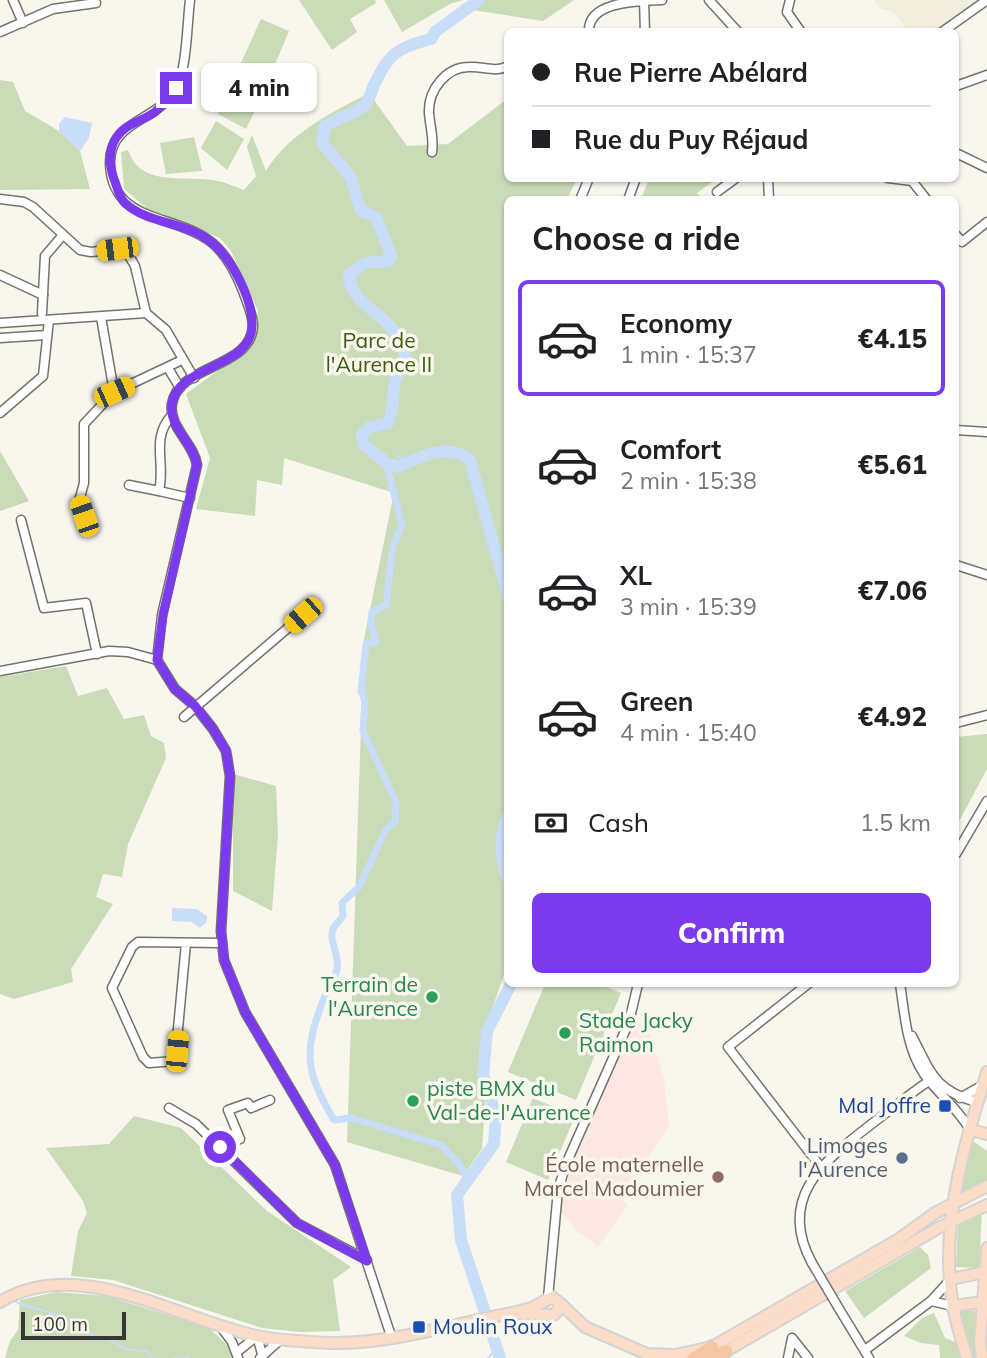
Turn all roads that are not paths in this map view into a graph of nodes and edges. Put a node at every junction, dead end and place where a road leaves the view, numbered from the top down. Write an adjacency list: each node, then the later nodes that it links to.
1 (13, 0): 9 (street)
2 (190, 0): 43 (street)
3 (662, 0): 7 (street)
4 (709, 0): 12 (street)
5 (790, 0): 13 (street)
6 (987, 0): 14 (street)
7 (645, 1): 10 (street); 11 (street)
8 (96, 3): 9 (street)
9 (23, 23): 15 (street)
10 (590, 28)
11 (645, 28)
12 (732, 28)
13 (799, 28)
14 (948, 28)
15 (0, 32)
16 (504, 68): 19 (street)
17 (987, 75): 18 (street)
18 (959, 85)
19 (432, 152)
20 (959, 152): 22 (street)
21 (959, 154): 23 (street)
22 (987, 160)
23 (987, 168)
24 (731, 182): 26 (street)
25 (913, 182): 27 (street)
26 (717, 192)
27 (925, 196)
28 (0, 199): 30 (street)
29 (987, 222): 31 (street)
30 (62, 236): 33 (street); 35 (street)
31 (959, 238)
32 (0, 275): 33 (street)
33 (43, 295): 34 (street)
34 (42, 313)
35 (146, 313): 36 (street); 41 (street)
36 (101, 317): 37 (street); 45 (street)
37 (49, 320): 38 (street); 39 (street)
38 (0, 323)
39 (47, 335): 40 (street); 46 (street)
40 (0, 338)
41 (182, 360): 42 (street); 43 (street)
42 (168, 368): 44 (street); 45 (street)
43 (194, 378): 44 (street)
44 (180, 388): 47 (street)
45 (114, 392): 54 (street)
46 (0, 413)
47 (172, 415): 51 (street); 52 (street)
48 (959, 430): 49 (street)
49 (987, 432)
50 (129, 485): 51 (street)
51 (159, 491): 52 (street)
52 (190, 498): 59 (street)
53 (21, 520): 58 (street)
54 (89, 530)
55 (959, 566): 56 (street)
56 (987, 575)
57 (303, 615): 61 (street)
58 (97, 654): 59 (street); 60 (street)
59 (157, 660): 61 (street)
60 (0, 671)
61 (195, 706): 63 (street); 68 (street)
62 (987, 715): 64 (street)
63 (184, 717)
64 (959, 722)
65 (987, 801): 66 (street)
66 (959, 849)
67 (186, 943): 67 (street); 68 (street)
68 (222, 943): 90 (street)
69 (637, 987): 93 (street)
70 (804, 987): 82 (street)
71 (902, 987): 73 (street)
72 (987, 1072): 74 (main road)
73 (933, 1081): 75 (street); 79 (street); 82 (street)
74 (983, 1085): 75 (street); 77 (main road)
75 (960, 1098): 77 (street)
76 (270, 1100): 81 (street)
77 (982, 1103): 79 (main road)
78 (169, 1108): 81 (street)
79 (970, 1130): 80 (main road); 84 (main road)
80 (986, 1135)
81 (220, 1147): 90 (street)
82 (820, 1166): 106 (street, bridge)
83 (987, 1186): 84 (main road)
84 (953, 1204): 86 (main road); 105 (main road)
85 (987, 1205): 86 (main road)
86 (952, 1220): 87 (main road); 88 (main road)
87 (927, 1235): 88 (main road); 104 (main road)
88 (951, 1245): 92 (main road)
89 (987, 1248): 91 (main road)
90 (367, 1261): 102 (street)
91 (985, 1272): 92 (main road); 96 (main road)
92 (951, 1279): 94 (street); 97 (main road)
93 (553, 1301): 98 (main road); 99 (main road); 99 (main road); 105 (main road)
94 (931, 1301): 97 (street); 106 (street)
95 (0, 1302): 100 (main road)
96 (983, 1302): 97 (main road); 113 (main road)
97 (953, 1306): 112 (main road)
98 (512, 1313): 99 (main road); 102 (main road)
99 (547, 1314)
100 (219, 1325): 101 (main road); 107 (street)
101 (257, 1336): 103 (main road); 107 (street); 108 (street)
102 (391, 1336): 103 (main road)
103 (281, 1339): 108 (street)
104 (726, 1350): 105 (highway)
105 (712, 1353): 109 (highway)
106 (867, 1354)
107 (237, 1355)
108 (261, 1356)
109 (694, 1358)
110 (788, 1358): 111 (street)
111 (808, 1358)
112 (967, 1358)
113 (982, 1358)

